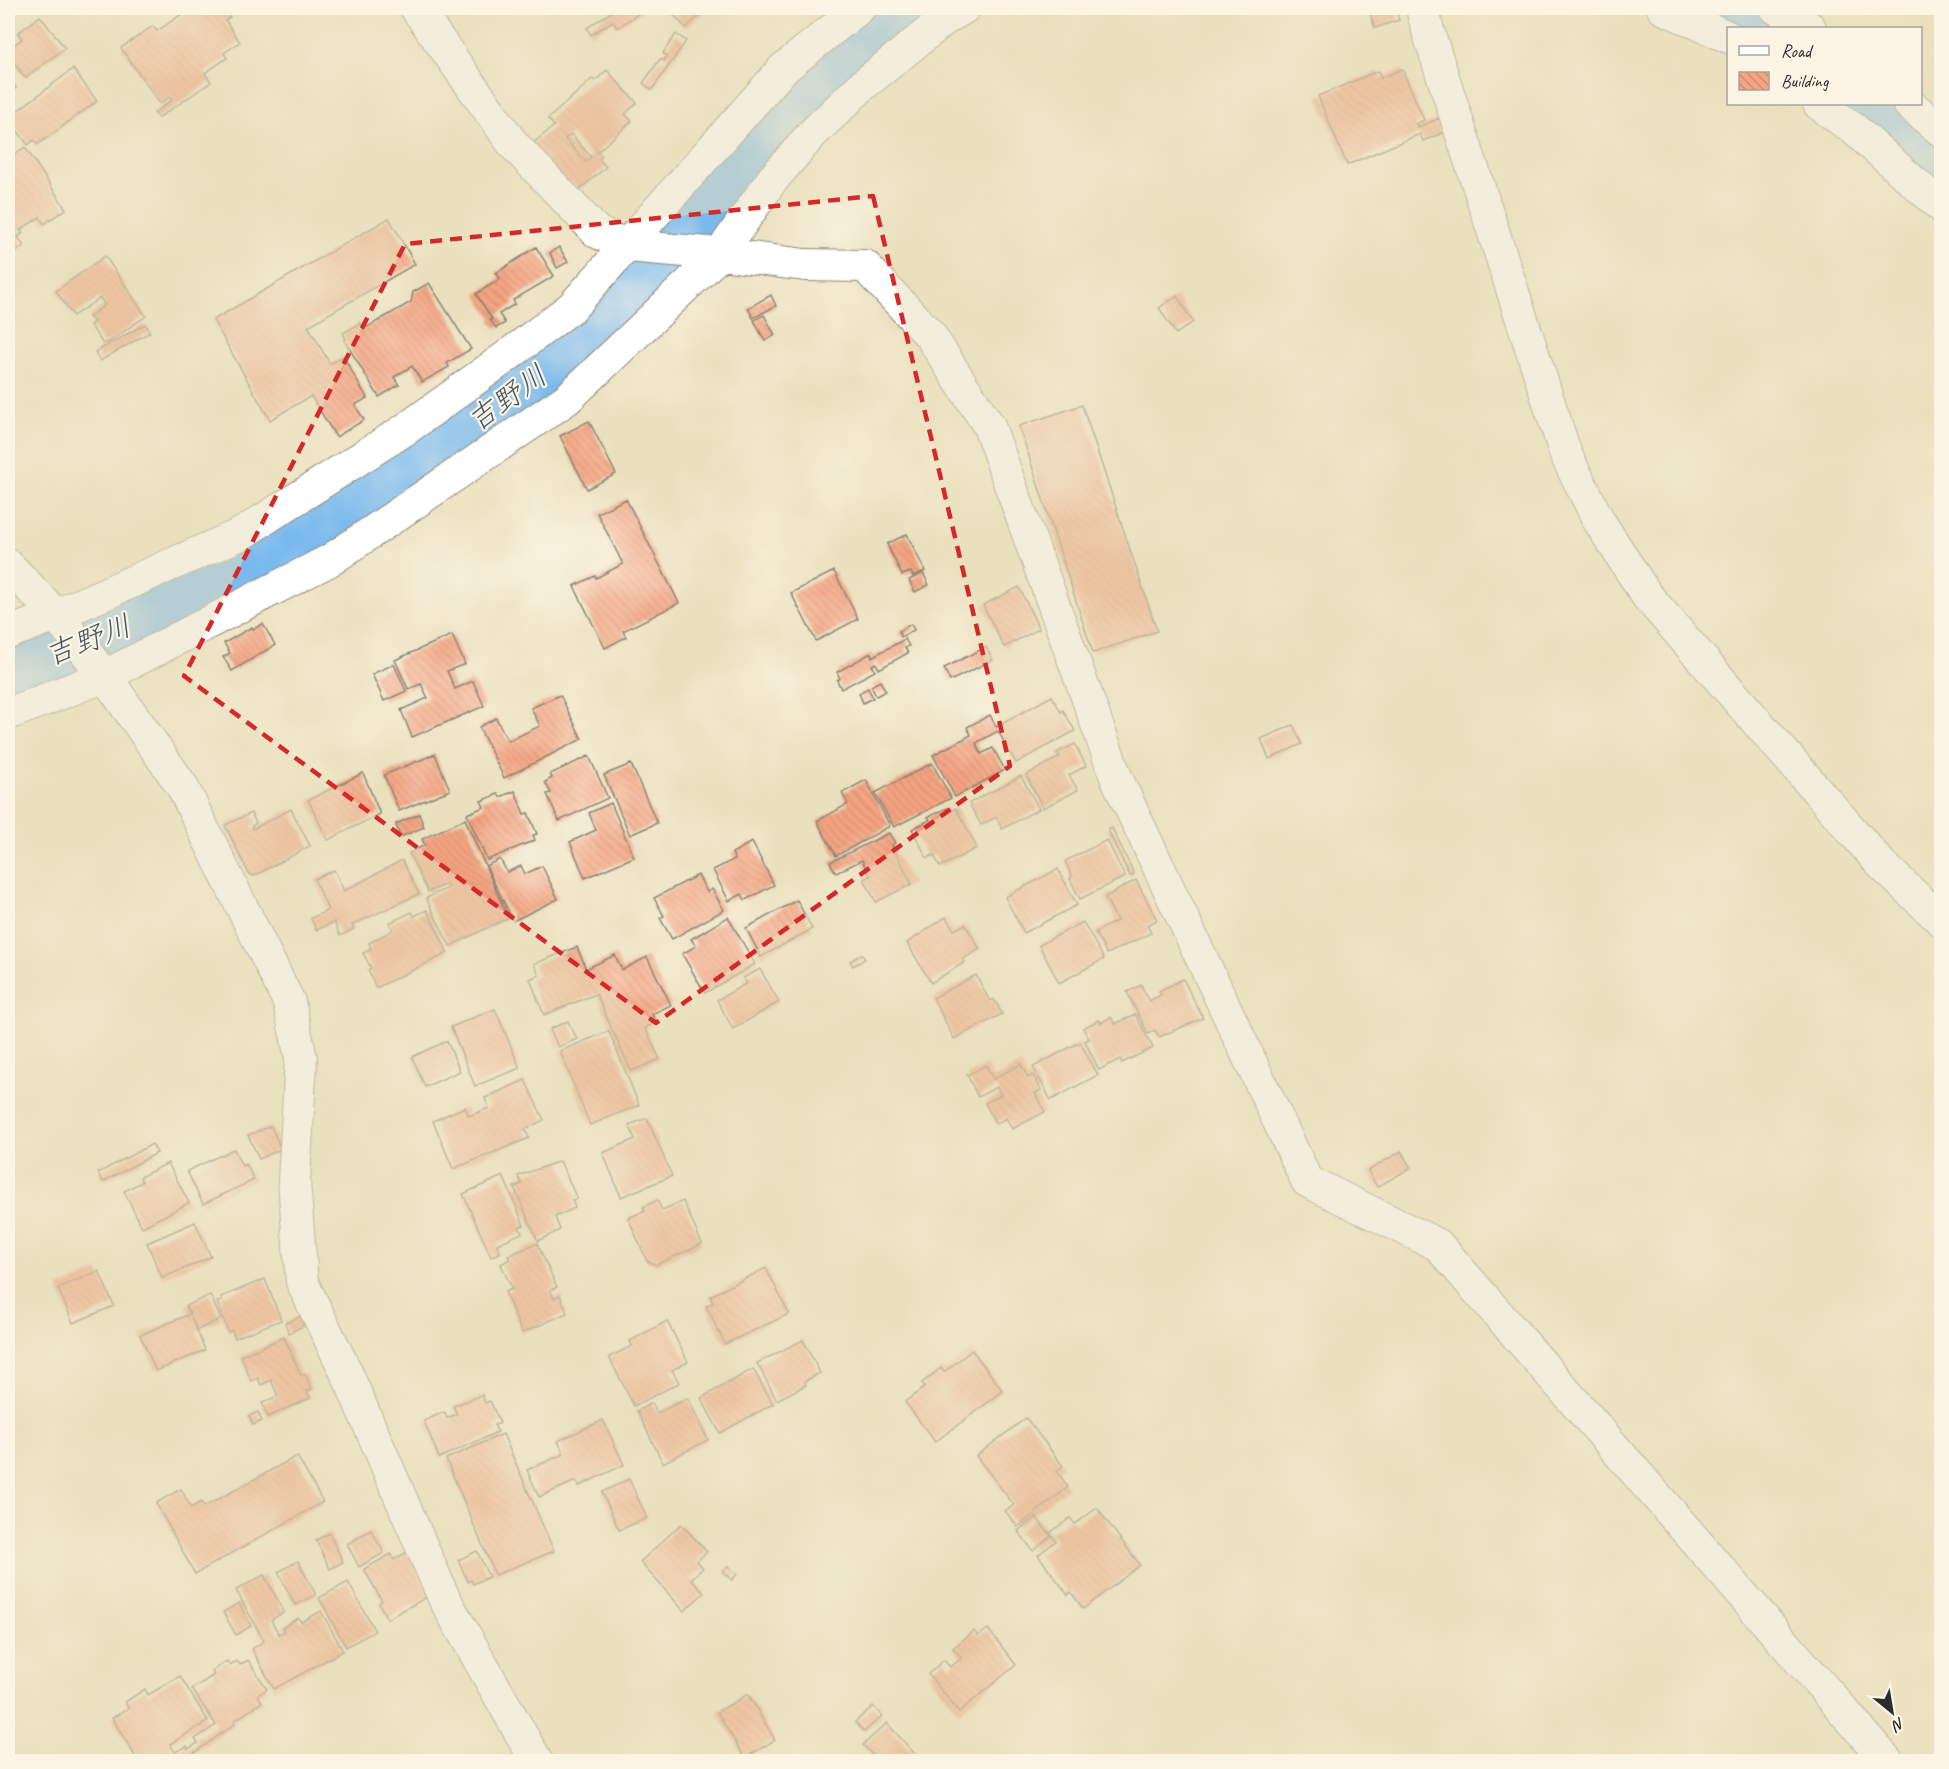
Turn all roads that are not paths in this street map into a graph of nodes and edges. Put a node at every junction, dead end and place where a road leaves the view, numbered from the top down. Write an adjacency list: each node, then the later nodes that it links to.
1 (416, 8): 13 (street)
2 (859, 8): 13 (street)
3 (964, 8): 14 (street)
4 (1422, 8): 20 (street)
5 (1663, 8): 8 (street)
6 (1776, 8): 7 (street)
7 (1808, 27)
8 (1727, 37)
9 (1820, 105): 12 (street)
10 (1910, 105): 11 (street)
11 (1941, 131)
12 (1941, 207)
13 (637, 247): 14 (street); 16 (street)
14 (712, 253): 18 (street); 22 (street)
15 (8, 565): 16 (street)
16 (56, 615): 17 (street); 18 (street)
17 (8, 633)
18 (105, 676): 19 (street); 21 (street)
19 (8, 714)
20 (1941, 921)
21 (537, 1761)
22 (1888, 1761)

